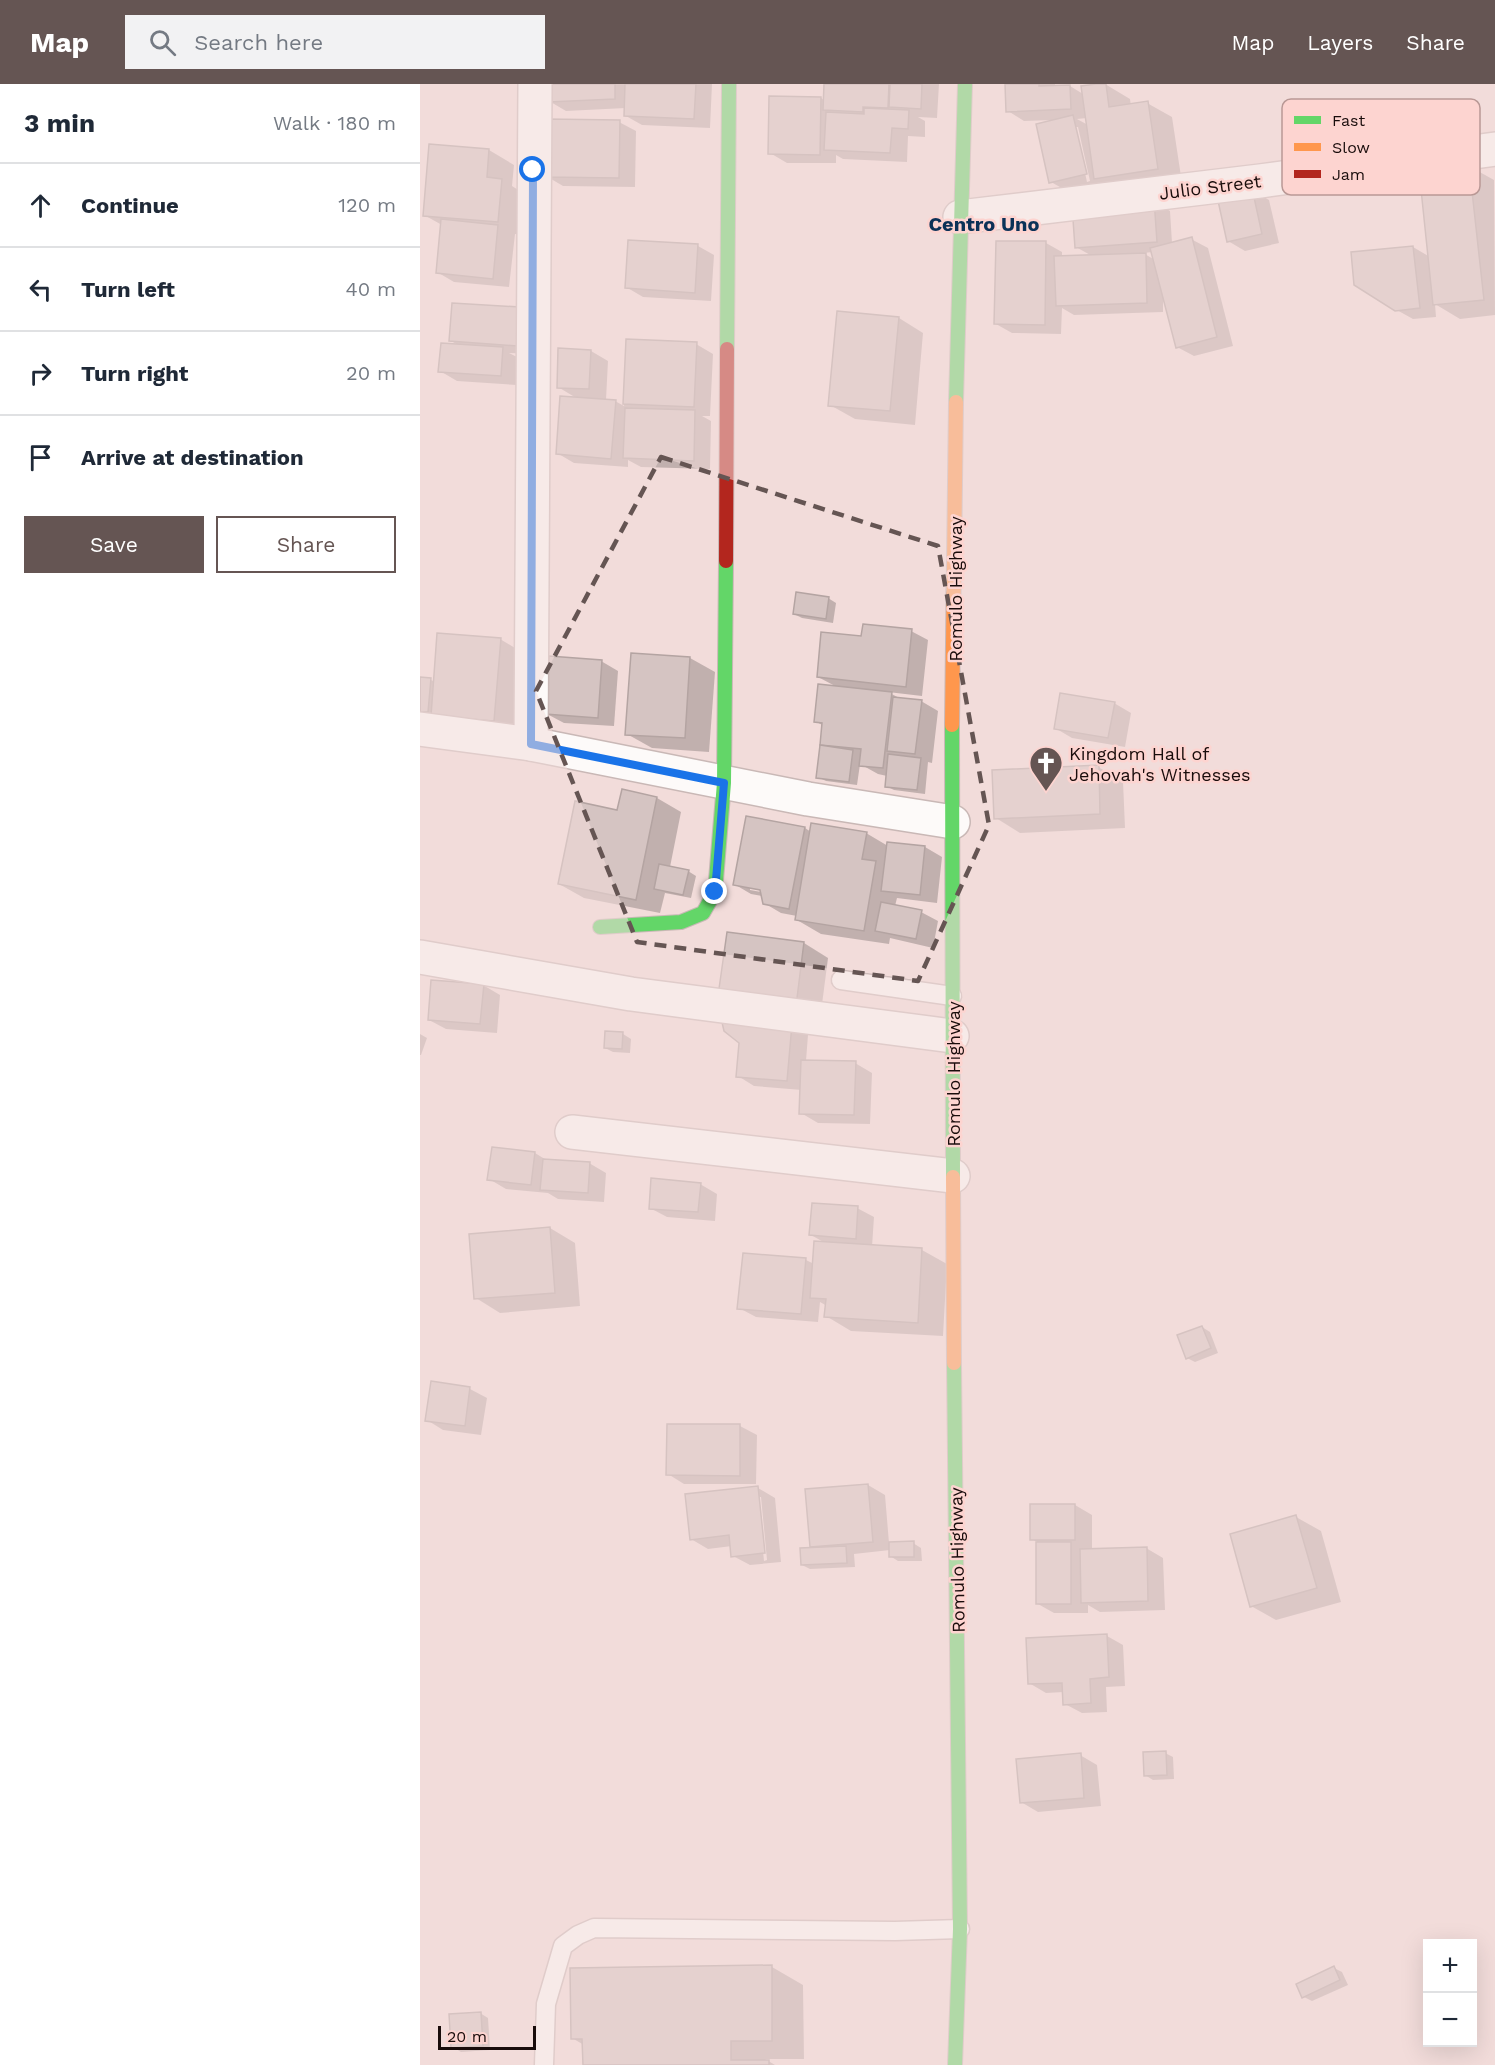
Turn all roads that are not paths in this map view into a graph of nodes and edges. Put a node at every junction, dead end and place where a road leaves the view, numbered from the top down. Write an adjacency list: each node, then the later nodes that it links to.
1 (535, 84): 9 (street)
2 (729, 84): 10 (main road)
3 (965, 84): 7 (main road, Romulo Highway)
4 (1495, 149): 5 (street, Julio Street)
5 (1480, 151)
6 (1282, 178): 7 (street, Julio Street)
7 (960, 217): 11 (main road, Romulo Highway)
8 (420, 729): 9 (street)
9 (531, 744): 10 (street)
10 (724, 783): 11 (street); 12 (main road)
11 (953, 822): 15 (main road, Romulo Highway)
12 (600, 927)
13 (420, 957): 16 (street)
14 (841, 981): 15 (lane)
15 (952, 996): 16 (main road, Romulo Highway)
16 (952, 1036): 18 (main road, Romulo Highway)
17 (572, 1132): 18 (street)
18 (953, 1176): 19 (main road, Romulo Highway)
19 (960, 1929): 20 (lane); 21 (main road, Romulo Highway)
20 (544, 2065)
21 (955, 2065)

